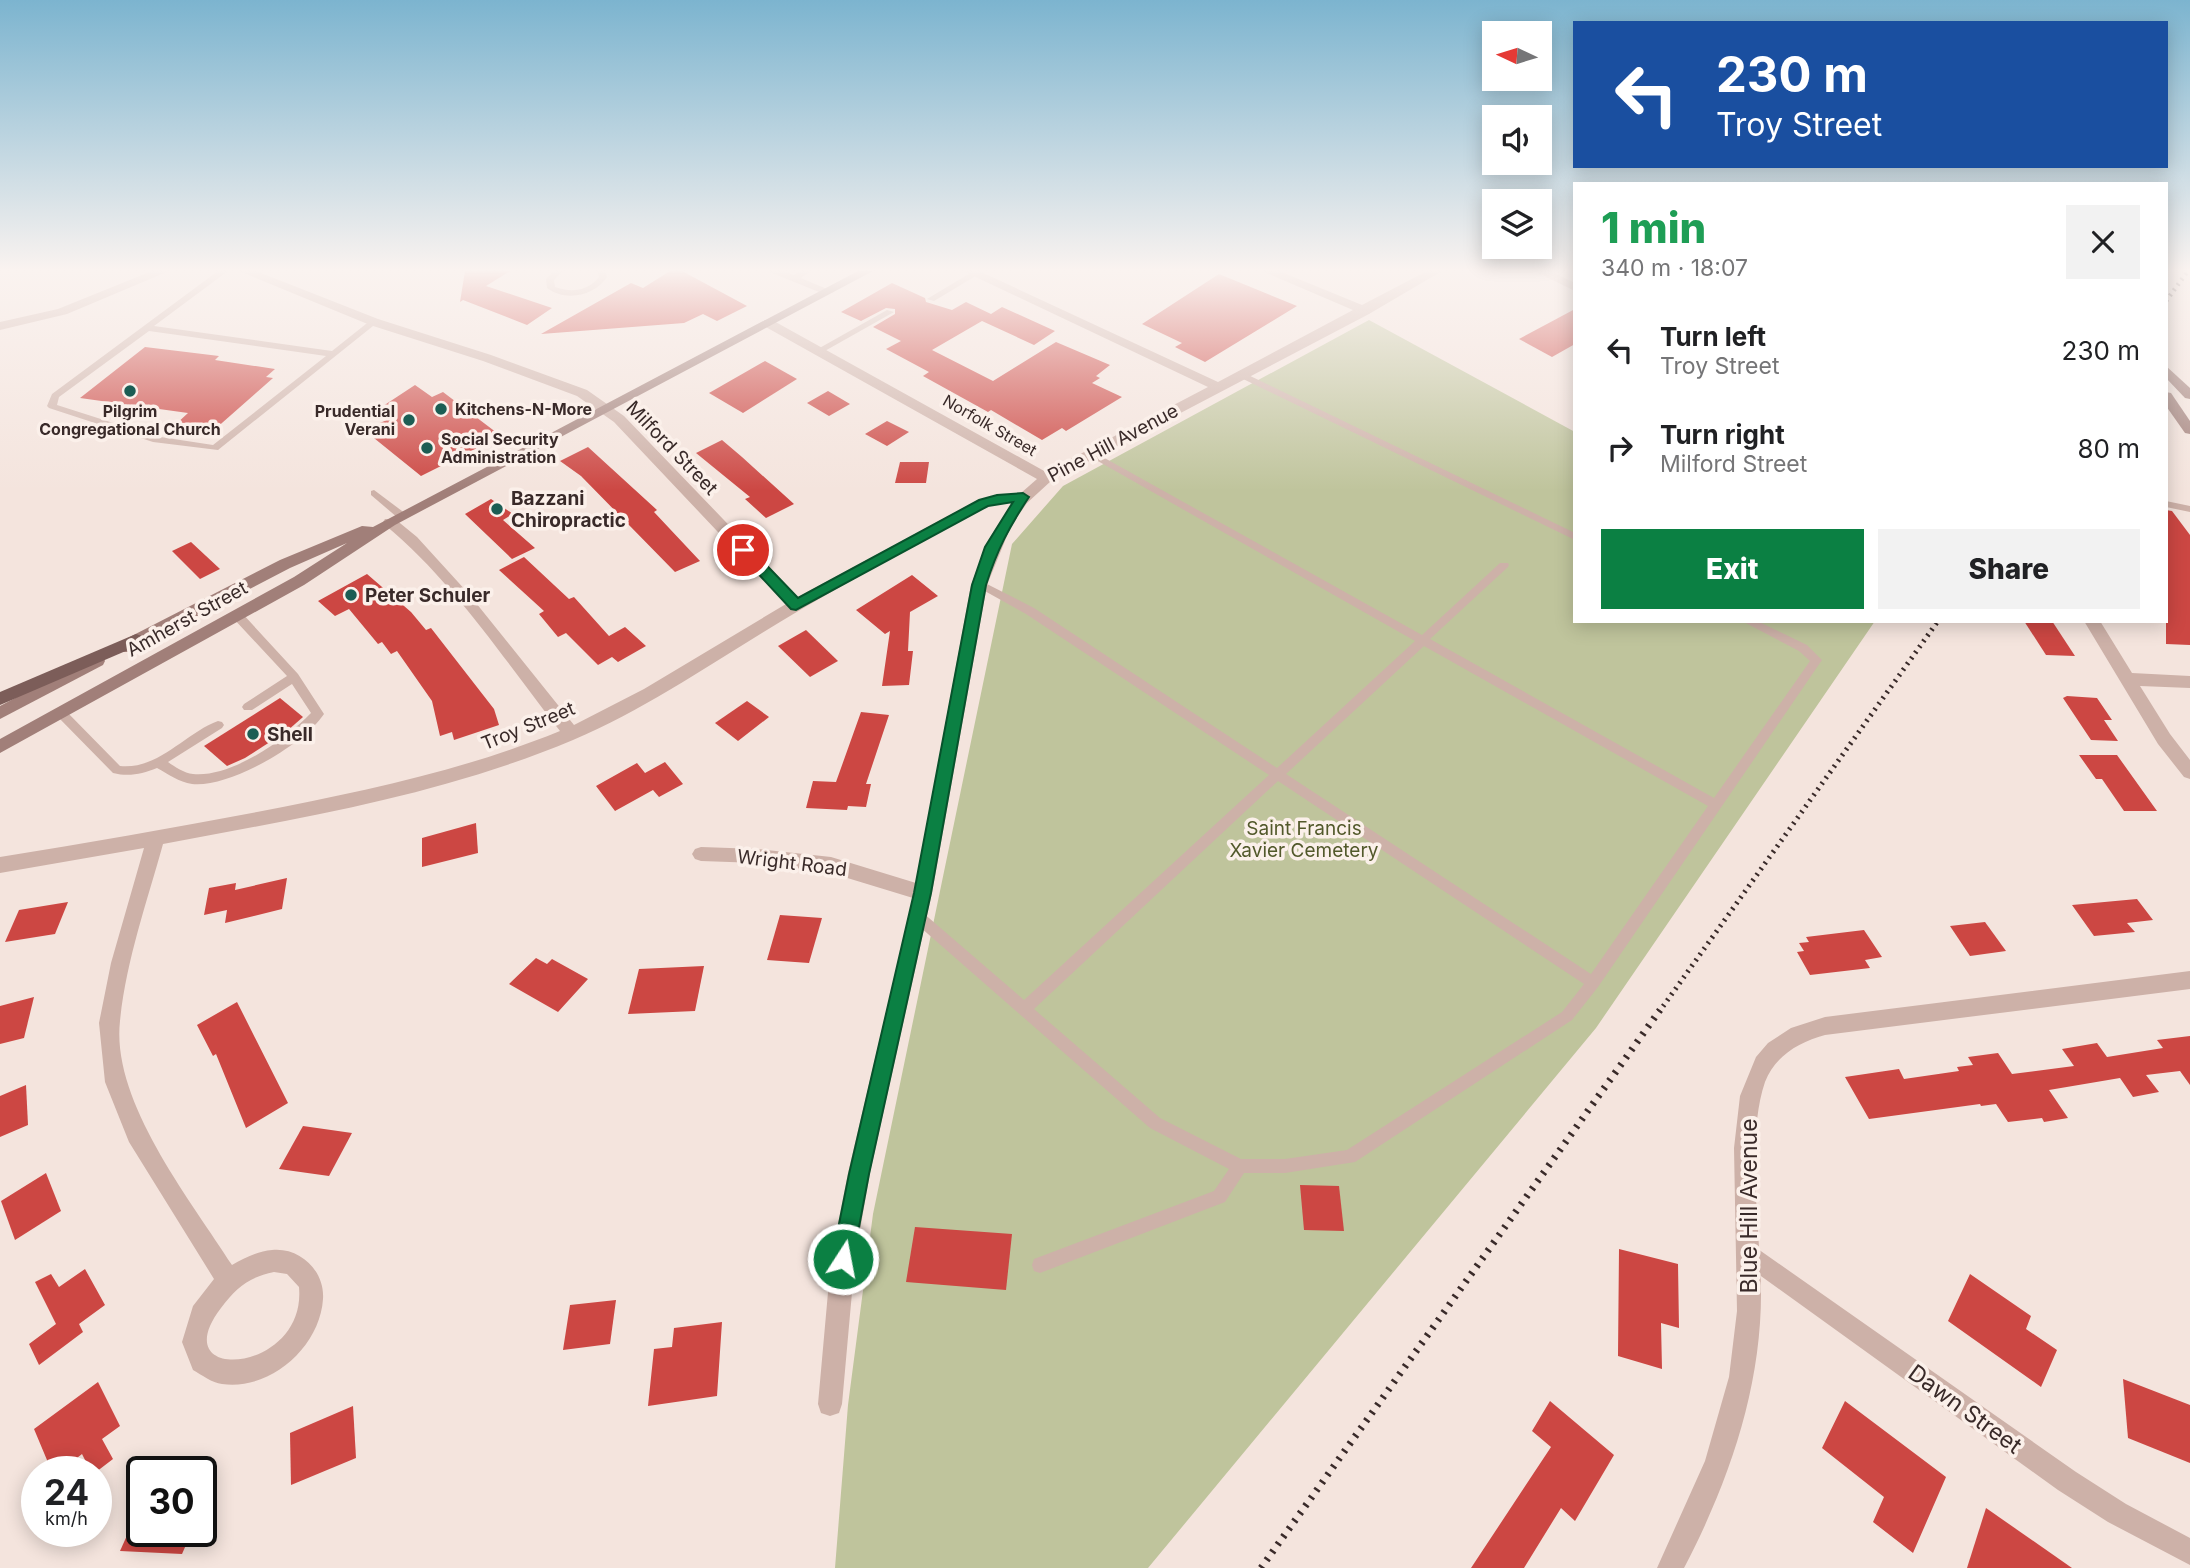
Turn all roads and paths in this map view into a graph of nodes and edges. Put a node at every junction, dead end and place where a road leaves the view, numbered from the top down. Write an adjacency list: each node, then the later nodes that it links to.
1 (125, 344): 11 (lane)
2 (262, 344): 11 (lane)
3 (345, 344): 11 (lane)
4 (442, 344): 17 (street, Milford Street)
5 (728, 344): 17 (main road, Amherst Street)
6 (807, 344): 10 (street, Norfolk Street)
7 (832, 344): 10 (lane)
8 (1126, 344): 14 (street)
9 (1301, 344): 13 (street, Pine Hill Avenue)
10 (820, 351): 20 (street, Norfolk Street)
11 (332, 354)
12 (2168, 372): 15 (main road)
13 (1242, 375): 14 (street, Pine Hill Avenue); 26 (lane)
14 (1219, 387): 19 (street, Pine Hill Avenue)
15 (2188, 392)
16 (2168, 399): 18 (main road)
17 (606, 408): 25 (main road, Amherst Street); 29 (street, Milford Street)
18 (2190, 430)
19 (1091, 454): 20 (street, Pine Hill Avenue); 34 (lane)
20 (1046, 478): 22 (street, Pine Hill Avenue)
21 (374, 493): 25 (lane)
22 (1023, 497): 28 (street, Pine Hill Avenue); 29 (street, Troy Street)
23 (2168, 504): 24 (lane)
24 (2190, 509)
25 (396, 519): 30 (main road, Amherst Street); 33 (main road, Amherst Street); 43 (street)
26 (1573, 536)
27 (1504, 565): 34 (lane)
28 (979, 585): 47 (lane); 52 (street, Pine Hill Avenue)
29 (796, 605): 43 (street, Troy Street)
30 (237, 615): 35 (lane); 41 (main road, Amherst Street)
31 (1752, 623): 48 (lane)
32 (2093, 623): 36 (street)
33 (136, 640): 38 (main road); 40 (main road, Amherst Street)
34 (1421, 641): 47 (lane); 48 (lane)
35 (293, 677): 39 (lane); 45 (lane)
36 (2126, 678): 37 (street); 46 (street)
37 (2190, 682)
38 (0, 699)
39 (248, 706)
40 (0, 713)
41 (61, 713): 44 (main road, Amherst Street); 45 (lane)
42 (218, 725): 45 (lane)
43 (571, 733): 49 (street, Troy Street)
44 (0, 747)
45 (158, 762)
46 (2190, 772)
47 (1278, 774): 55 (lane); 56 (lane)
48 (1716, 805): 55 (lane)
49 (155, 839): 51 (street, Troy Street); 60 (street)
50 (701, 854): 52 (street, Wright Road)
51 (0, 865)
52 (923, 893): 53 (street, Pine Hill Avenue)
53 (917, 916): 56 (lane); 61 (street, Pine Hill Avenue)
54 (2190, 980): 58 (street, Blue Hill Avenue)
55 (1593, 983): 57 (lane)
56 (1023, 1010): 57 (lane)
57 (1240, 1166): 59 (lane)
58 (1748, 1253): 62 (street, Dawn Street); 63 (street, Blue Hill Avenue)
59 (1040, 1265)
60 (228, 1280): 60 (street)
61 (830, 1404)
62 (2190, 1552)
63 (1671, 1568)

